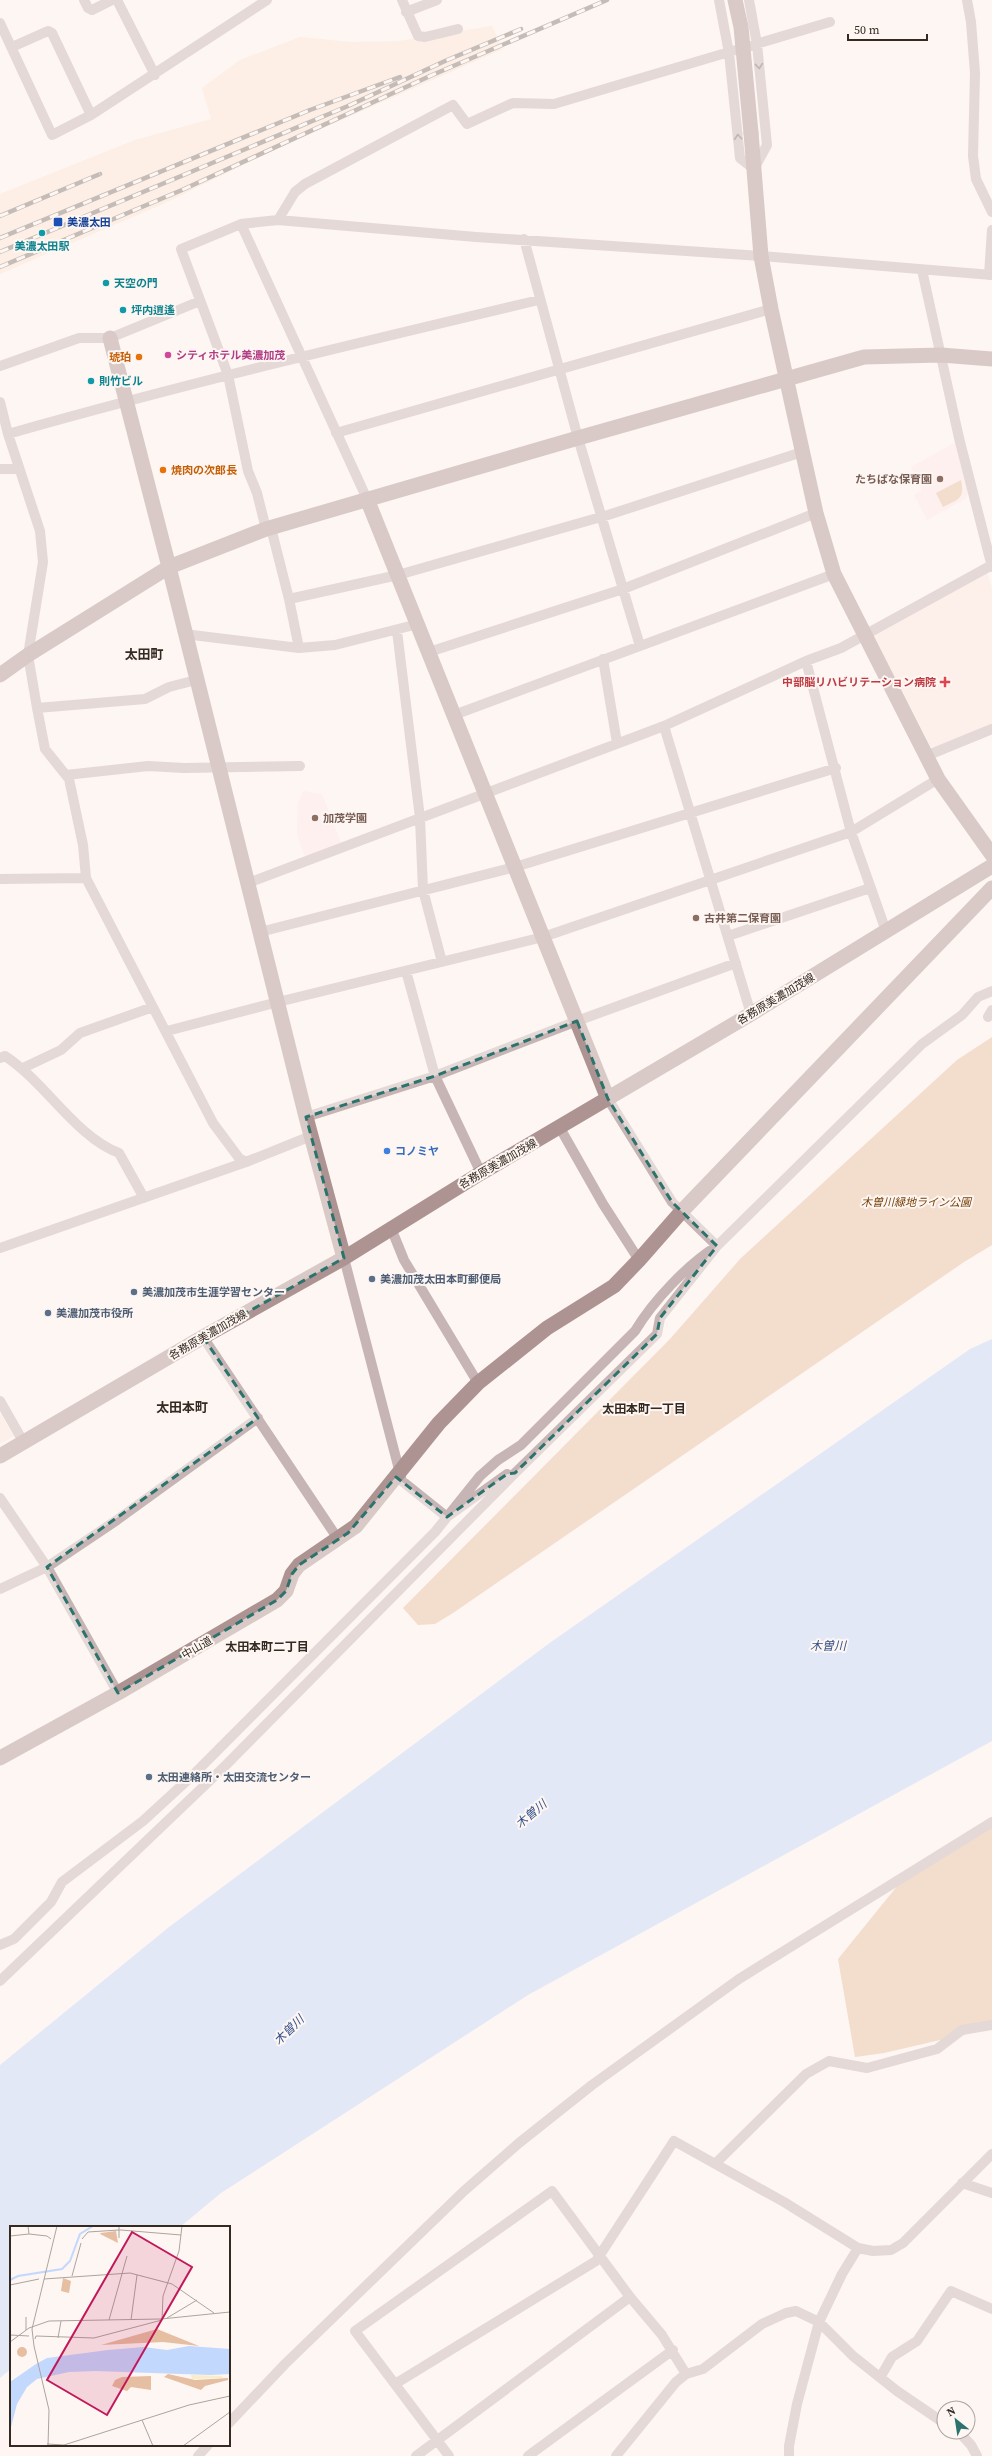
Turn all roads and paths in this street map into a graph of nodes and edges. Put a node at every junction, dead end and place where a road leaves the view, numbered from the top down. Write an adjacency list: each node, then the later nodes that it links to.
1 (84, 0): 2 (street)
2 (112, 0)
3 (117, 0): 18 (street)
4 (267, 0): 18 (street)
5 (402, 0): 11 (street)
6 (437, 0): 11 (street)
7 (719, 0): 17 (street)
8 (735, 0): 20 (street, bridge)
9 (749, 0): 15 (street)
10 (967, 0): 21 (street)
11 (406, 12): 14 (street)
12 (830, 22): 15 (street)
13 (0, 25): 16 (street)
14 (458, 29)
15 (757, 44): 17 (street); 20 (street, one-way to 20)
16 (12, 47): 19 (street); 19 (street)
17 (729, 53): 20 (street, one-way to 17); 22 (street)
18 (155, 74): 19 (street)
19 (92, 115)
20 (754, 170): 26 (street)
21 (992, 212)
22 (278, 220): 23 (street); 25 (street)
23 (241, 224): 30 (street); 34 (street)
24 (992, 230): 28 (street)
25 (524, 238): 26 (street); 29 (street)
26 (761, 256): 27 (street); 31 (street)
27 (922, 270): 28 (street); 33 (street)
28 (990, 275)
29 (539, 300): 34 (street); 37 (street)
30 (200, 301): 32 (street); 38 (street)
31 (771, 309): 37 (street); 39 (street)
32 (110, 338): 36 (street); 41 (street)
33 (941, 355): 35 (street); 39 (street); 52 (street)
34 (301, 356): 38 (street); 42 (street)
35 (992, 359)
36 (0, 366)
37 (559, 370): 42 (street); 44 (street)
38 (228, 375): 41 (street); 51 (street)
39 (785, 379): 44 (street); 45 (street)
40 (0, 402): 43 (street)
41 (126, 402): 43 (street); 53 (street)
42 (336, 433): 48 (street)
43 (8, 434): 47 (street)
44 (578, 438): 48 (street); 50 (street)
45 (802, 452): 49 (street); 50 (street)
46 (0, 469): 47 (street)
47 (19, 469): 65 (street)
48 (367, 499): 51 (street); 55 (street)
49 (816, 513): 54 (street); 56 (street)
50 (601, 517): 55 (street); 56 (street)
51 (268, 529): 53 (street); 57 (street)
52 (992, 566): 61 (street)
53 (169, 567): 60 (street); 65 (street)
54 (834, 574): 61 (street); 62 (street)
55 (398, 575): 57 (street); 58 (street)
56 (623, 589): 62 (street); 64 (street)
57 (289, 599): 63 (street)
58 (418, 624): 59 (street); 64 (street)
59 (396, 631): 63 (street); 83 (street)
60 (184, 634): 63 (street); 69 (street)
61 (865, 635): 67 (street); 75 (street)
62 (640, 646): 66 (street)
63 (299, 648)
64 (428, 652): 71 (street)
65 (28, 655): 68 (street); 70 (street)
66 (603, 659): 71 (street); 74 (street)
67 (806, 661): 72 (street); 78 (street)
68 (0, 675)
69 (196, 680): 70 (street); 77 (street)
70 (37, 708): 79 (street)
71 (454, 715): 81 (street)
72 (664, 726): 74 (street); 82 (street)
73 (992, 729): 75 (street)
74 (617, 743): 81 (street)
75 (926, 756): 80 (street)
76 (300, 766): 77 (street)
77 (219, 767): 79 (street); 91 (street)
78 (836, 768): 82 (street); 84 (street)
79 (66, 775): 88 (street)
80 (938, 779): 84 (street); 85 (street)
81 (486, 794): 83 (street); 87 (street)
82 (690, 812): 87 (street); 90 (street)
83 (420, 818): 91 (street); 94 (street)
84 (851, 832): 90 (street); 92 (street)
85 (992, 855)
86 (992, 866): 95 (street, 各務原美濃加茂線)
87 (516, 868): 94 (street); 98 (street)
88 (86, 878): 89 (street); 104 (street)
89 (0, 879)
90 (711, 881): 97 (street); 98 (street)
91 (248, 883): 96 (street)
92 (870, 888): 95 (street); 97 (street)
93 (992, 888): 120 (street, 中山道)
94 (423, 890): 96 (street); 99 (street)
95 (886, 931): 106 (street, 各務原美濃加茂線)
96 (260, 932): 103 (street)
97 (728, 936): 100 (street)
98 (543, 937): 99 (street); 108 (street)
99 (442, 962): 101 (street)
100 (736, 963): 106 (street); 108 (street)
101 (406, 971): 103 (street); 112 (street)
102 (992, 991): 122 (street)
103 (278, 1002): 109 (street); 114 (street)
104 (153, 1007): 109 (street); 111 (street)
105 (992, 1010): 107 (street)
106 (751, 1014): 113 (street, 各務原美濃加茂線)
107 (992, 1015)
108 (577, 1021): 112 (street); 113 (street)
109 (167, 1031): 117 (street)
110 (0, 1058): 111 (street)
111 (23, 1068): 119 (street)
112 (435, 1076): 114 (street); 118 (street)
113 (608, 1099): 115 (street, 各務原美濃加茂線); 120 (street)
114 (306, 1117): 116 (street)
115 (560, 1128): 118 (street, 各務原美濃加茂線); 125 (street)
116 (311, 1136): 117 (street); 124 (street)
117 (246, 1162): 119 (street)
118 (481, 1173): 121 (street, 各務原美濃加茂線)
119 (144, 1198): 123 (street)
120 (682, 1211): 122 (street); 125 (street, 中山道)
121 (391, 1228): 124 (street, 各務原美濃加茂線); 127 (street)
122 (717, 1246): 133 (street); 135 (street)
123 (0, 1248)
124 (344, 1258): 126 (street, 各務原美濃加茂線); 132 (street)
125 (640, 1260): 127 (street, 中山道)
126 (203, 1337): 129 (street); 130 (street, 各務原美濃加茂線)
127 (478, 1383): 132 (street, 中山道)
128 (0, 1401): 130 (street)
129 (258, 1418): 136 (street); 137 (street)
130 (24, 1443): 131 (street, 各務原美濃加茂線)
131 (0, 1456)
132 (399, 1473): 135 (street); 136 (street, 中山道)
133 (515, 1473): 135 (street); 143 (street)
134 (0, 1498): 137 (street)
135 (447, 1517): 142 (street)
136 (338, 1539): 139 (street, 中山道)
137 (47, 1566): 138 (street); 139 (street)
138 (0, 1589)
139 (118, 1693): 140 (street, 中山道)
140 (1, 1754)
141 (992, 1822): 159 (street)
142 (0, 1945)
143 (0, 1981)
144 (992, 2025): 146 (street)
145 (992, 2154): 147 (street)
146 (715, 2164): 149 (street); 150 (street)
147 (962, 2183): 148 (street); 149 (street)
148 (992, 2193)
149 (858, 2248): 153 (street)
150 (599, 2253): 151 (street); 157 (street); 157 (street)
151 (630, 2297): 154 (street); 160 (street)
152 (992, 2309): 156 (street)
153 (819, 2322): 155 (street); 156 (street); 168 (street)
154 (673, 2350): 155 (street); 166 (street)
155 (686, 2374): 167 (street)
156 (881, 2376): 158 (street)
157 (395, 2384): 160 (street)
158 (936, 2418)
159 (230, 2422)
160 (437, 2440): 164 (street); 165 (street)
161 (966, 2440): 169 (street)
162 (207, 2446): 163 (street)
163 (198, 2456)
164 (416, 2456)
165 (449, 2456)
166 (528, 2456)
167 (616, 2456)
168 (789, 2456)
169 (977, 2456)

